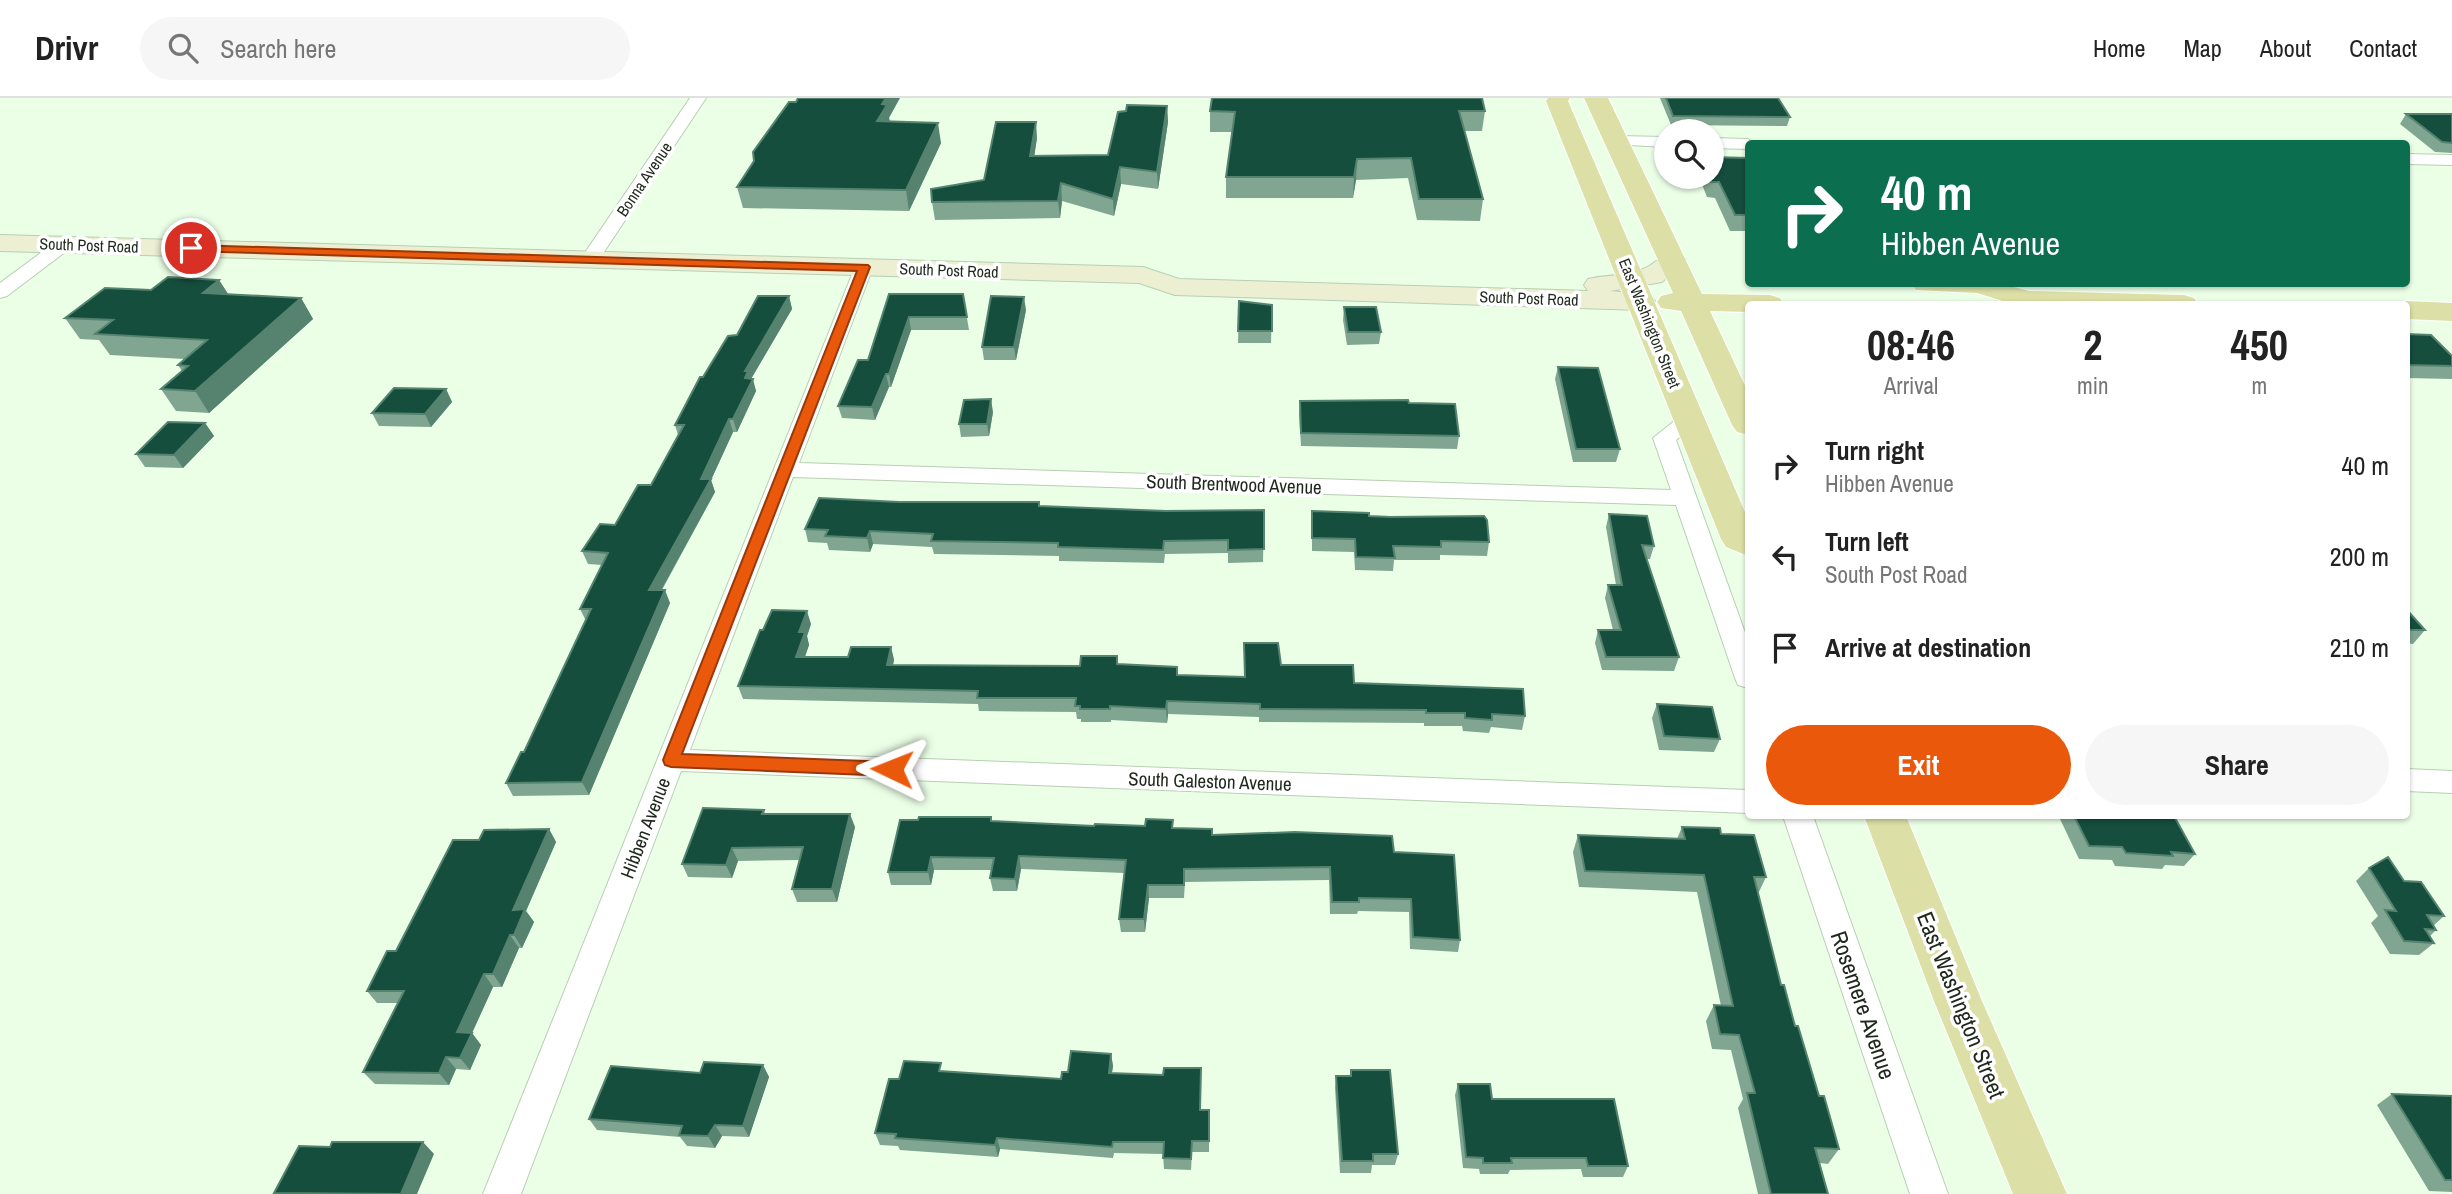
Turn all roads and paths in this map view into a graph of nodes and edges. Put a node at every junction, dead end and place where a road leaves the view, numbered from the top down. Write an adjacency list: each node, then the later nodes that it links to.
1 (698, 98): 12 (street, Bonna Avenue)
2 (1559, 98): 16 (main road, East Washington Street)
3 (1595, 98): 4 (main road, East Washington Street)
4 (1617, 141): 5 (street); 16 (main road, East Washington Street)
5 (1654, 142)
6 (1724, 143): 7 (street)
7 (1745, 144)
8 (2410, 159): 9 (street)
9 (2452, 160)
10 (0, 243): 11 (main road, South Post Road)
11 (63, 245): 12 (main road, South Post Road); 18 (street)
12 (589, 260): 13 (main road, South Post Road)
13 (864, 267): 14 (main road, South Post Road); 25 (street, Hibben Avenue)
14 (1143, 275): 16 (main road, South Post Road); 16 (main road, South Post Road)
15 (1745, 278): 16 (main road)
16 (1658, 284): 19 (main road); 23 (main road, East Washington Street); 24 (main road, East Washington Street)
17 (1984, 287): 20 (main road)
18 (0, 292)
19 (1753, 301)
20 (2019, 301)
21 (2410, 310): 22 (main road)
22 (2452, 312)
23 (1745, 420)
24 (1690, 421): 26 (street); 27 (main road, East Washington Street)
25 (785, 470): 26 (street, South Brentwood Avenue); 29 (street, Hibben Avenue)
26 (1683, 498): 28 (street)
27 (1745, 542)
28 (1745, 670)
29 (671, 760): 32 (street, South Galeston Avenue); 35 (street, Hibben Avenue)
30 (2410, 780): 31 (street)
31 (2452, 782)
32 (1745, 802)
33 (1799, 819): 36 (street, Rosemere Avenue)
34 (1886, 819): 37 (main road, East Washington Street)
35 (502, 1194)
36 (1928, 1194)
37 (2040, 1194)

